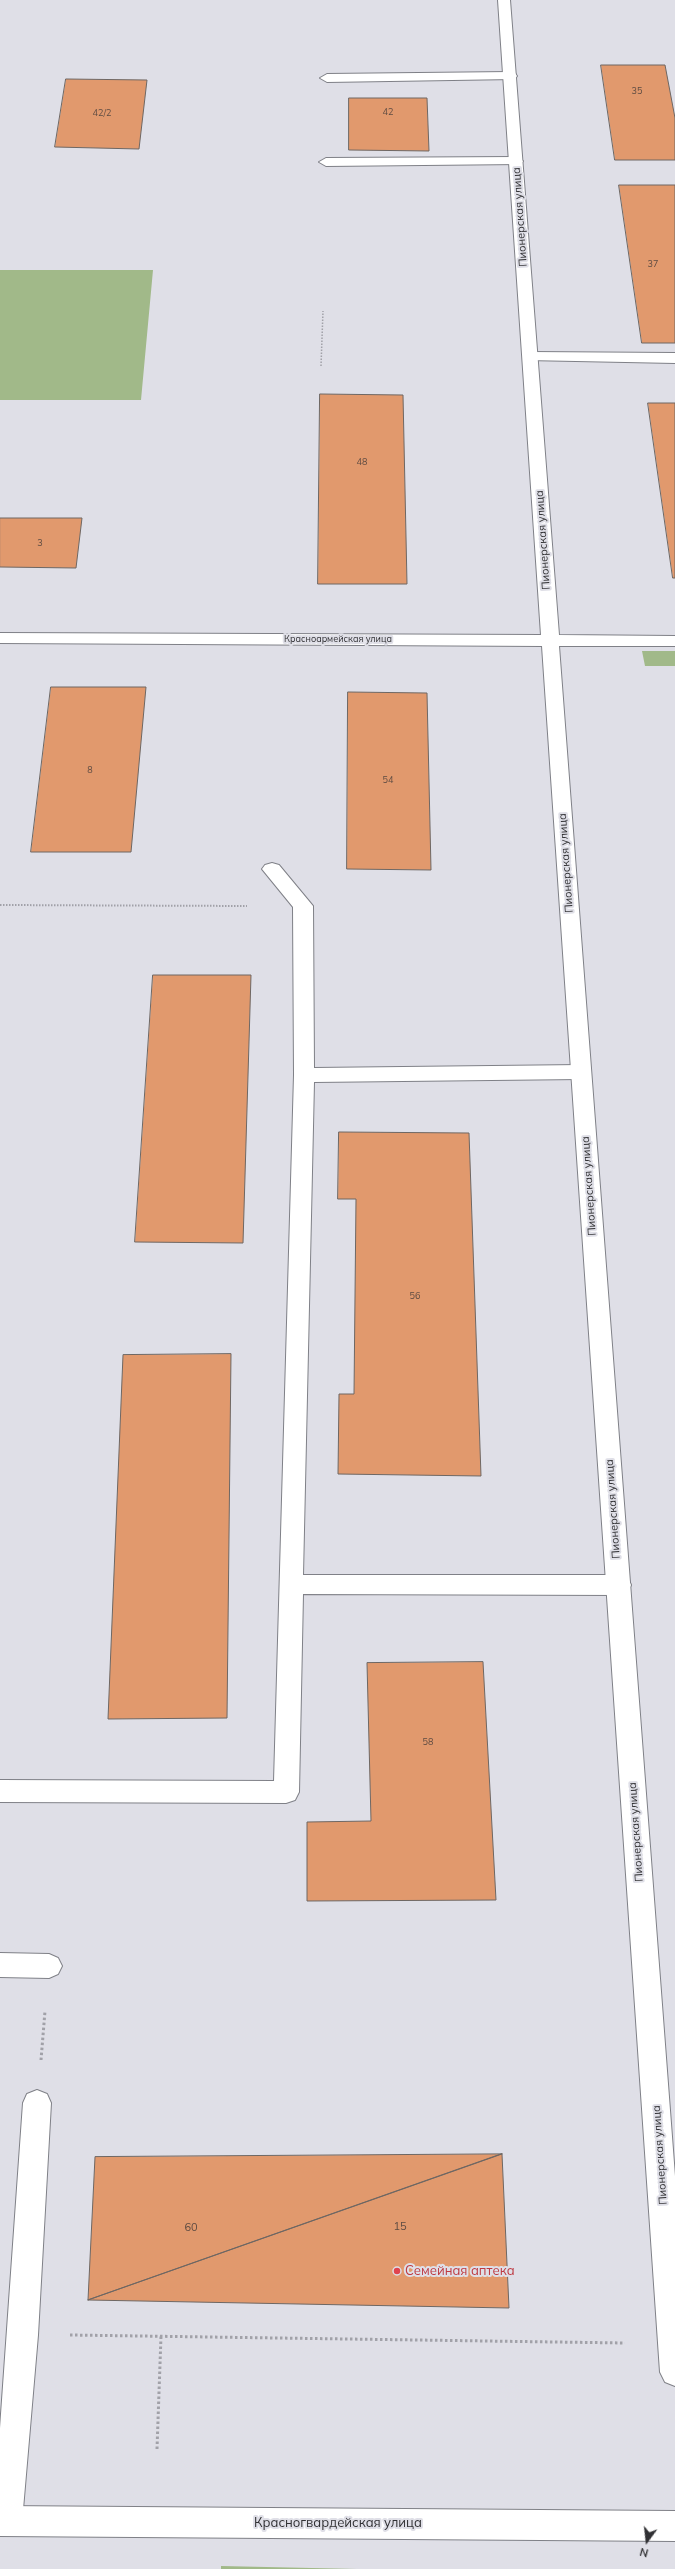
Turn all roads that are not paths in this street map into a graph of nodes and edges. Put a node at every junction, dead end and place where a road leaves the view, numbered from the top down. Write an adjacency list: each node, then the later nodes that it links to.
1 (504, 0): 2 (street, Пионерская улица)
2 (510, 76): 3 (street); 4 (street, Пионерская улица)
3 (327, 78)
4 (516, 161): 5 (street); 6 (street, Пионерская улица)
5 (326, 162)
6 (531, 357): 7 (street); 9 (street, Пионерская улица)
7 (675, 358)
8 (0, 638): 9 (street, Красноармейская улица)
9 (550, 640): 10 (street, Красноармейская улица); 12 (street, Пионерская улица)
10 (675, 641)
11 (272, 869): 13 (street)
12 (581, 1072): 13 (street); 15 (street, Пионерская улица)
13 (304, 1074): 14 (street)
14 (291, 1584): 15 (street); 16 (street)
15 (618, 1585): 20 (street, Пионерская улица)
16 (0, 1791)
17 (0, 1965): 18 (street)
18 (49, 1966)
19 (37, 2103): 21 (street)
20 (675, 2372)
21 (3, 2521): 22 (street, Красногвардейская улица)
22 (675, 2526)

